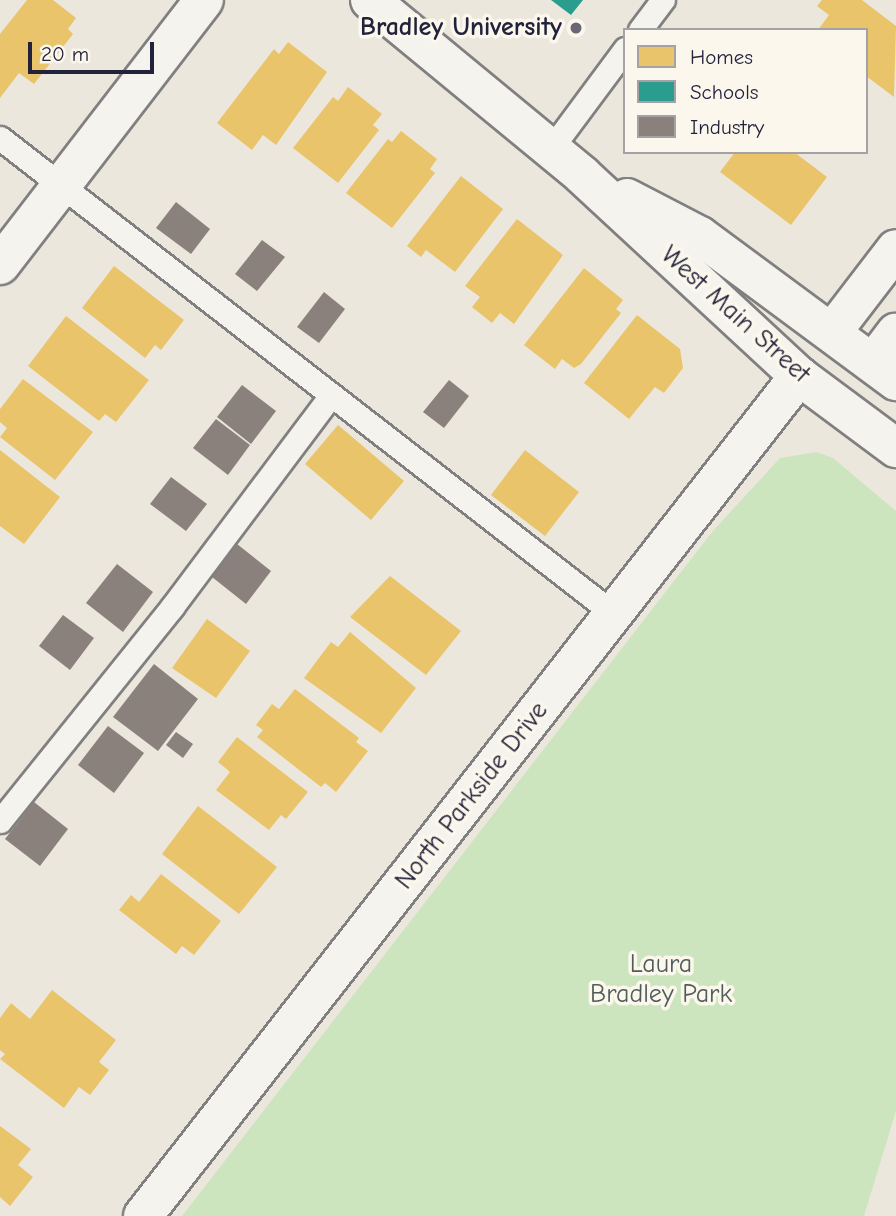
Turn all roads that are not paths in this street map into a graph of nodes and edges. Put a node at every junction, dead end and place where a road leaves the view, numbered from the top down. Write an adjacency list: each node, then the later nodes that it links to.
1 (204, 0): 9 (street)
2 (370, 0): 7 (street, West Main Street)
3 (663, 0): 4 (lane)
4 (642, 28)
5 (623, 52): 7 (lane)
6 (0, 138): 9 (lane)
7 (550, 150): 8 (street, West Main Street)
8 (582, 175): 12 (street, West Main Street); 15 (street, West Main Street)
9 (61, 185): 11 (street); 16 (lane)
10 (896, 249): 12 (street)
11 (0, 265)
12 (833, 331): 14 (street, West Main Street)
13 (896, 333): 14 (street)
14 (885, 372)
15 (799, 376): 17 (street, West Main Street); 18 (street, North Parkside Drive)
16 (331, 395): 18 (lane); 19 (lane)
17 (896, 448)
18 (614, 614): 20 (street, North Parkside Drive)
19 (0, 821)
20 (143, 1216)

